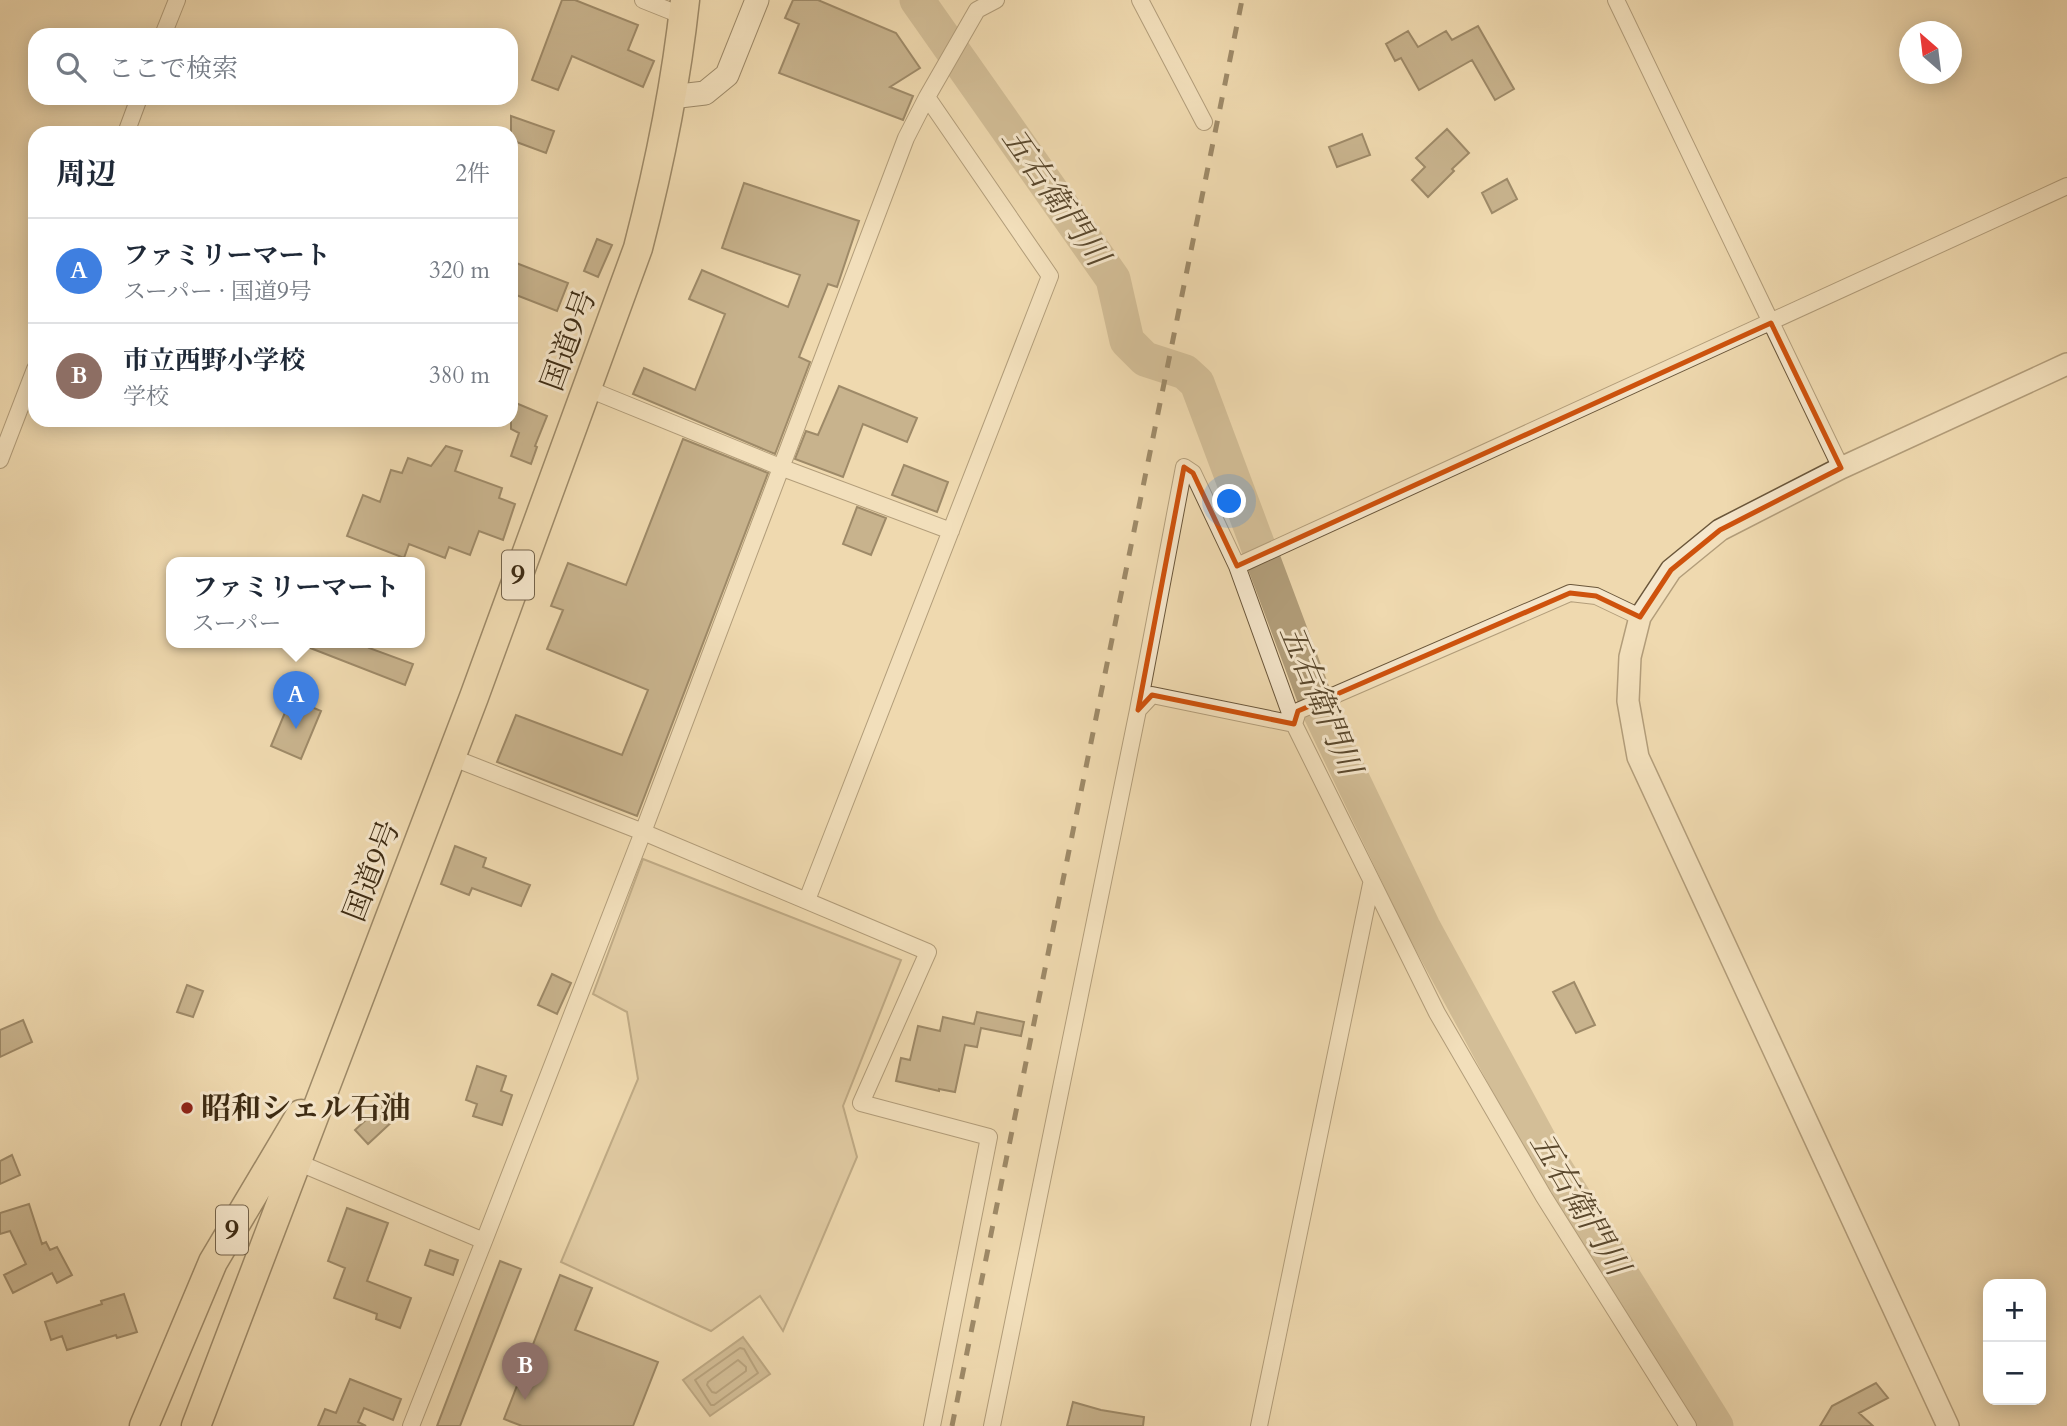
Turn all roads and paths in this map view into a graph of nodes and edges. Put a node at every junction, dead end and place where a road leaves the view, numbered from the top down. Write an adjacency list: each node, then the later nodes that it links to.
1 (177, 0): 8 (street)
2 (643, 0): 7 (street)
3 (757, 0): 9 (main road)
4 (996, 0): 10 (street)
5 (1140, 0): 12 (street)
6 (1616, 0): 15 (street)
7 (684, 8): 9 (highway, 国道9号 / 9)
8 (166, 28)
9 (671, 97): 18 (highway, 国道9号 / 9)
10 (927, 97): 20 (street); 22 (street)
11 (136, 105): 13 (street)
12 (1204, 122)
13 (129, 126)
14 (2067, 186): 15 (street)
15 (1771, 323): 21 (street); 23 (street)
16 (2067, 364): 21 (street)
17 (28, 387): 19 (street)
18 (586, 388): 20 (street); 27 (highway, 国道9号 / 9)
19 (0, 460)
20 (780, 467): 22 (street); 28 (street)
21 (1841, 468): 24 (street)
22 (951, 531): 30 (street)
23 (1237, 566): 25 (street); 26 (street)
24 (1640, 617): 26 (street); 41 (street)
25 (1138, 709): 26 (street); 38 (street)
26 (1294, 724): 29 (street)
27 (451, 757): 28 (street); 31 (highway, 国道9号 / 9)
28 (643, 832): 30 (street); 33 (street)
29 (1371, 884): 39 (street); 40 (street)
30 (807, 900): 37 (street)
31 (342, 1045): 32 (highway, 国道9号 / 9); 34 (highway, 国道9号 / 9)
32 (297, 1163): 33 (street); 35 (highway, 国道9号 / 9)
33 (484, 1241): 36 (street)
34 (144, 1426)
35 (196, 1426)
36 (411, 1426)
37 (932, 1426)
38 (992, 1426)
39 (1259, 1426)
40 (1688, 1426)
41 (1948, 1426)

